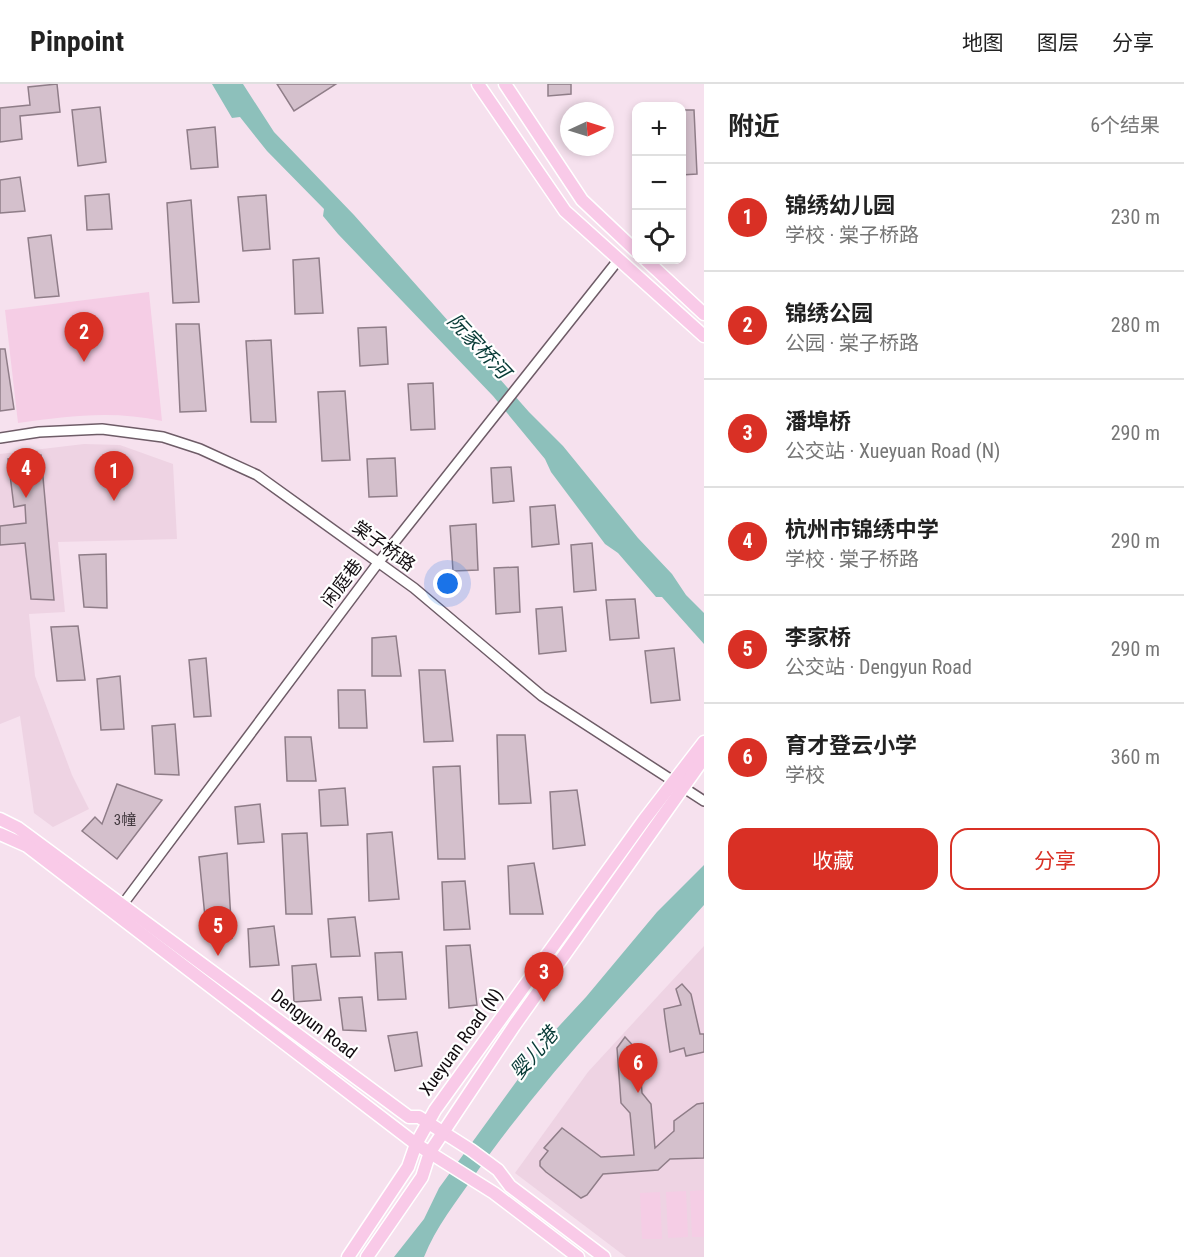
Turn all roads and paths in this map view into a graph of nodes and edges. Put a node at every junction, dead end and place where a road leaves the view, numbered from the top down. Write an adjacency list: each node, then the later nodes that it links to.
1 (478, 84): 4 (main road)
2 (505, 84): 3 (main road)
3 (632, 247)
4 (619, 259): 7 (main road); 9 (street, 闲庭巷)
5 (650, 264): 6 (main road)
6 (704, 314)
7 (704, 336)
8 (0, 438): 9 (street, 棠子桥路)
9 (378, 563): 12 (street, 棠子桥路); 16 (street, 闲庭巷)
10 (704, 742): 12 (main road, Xueyuan Road (N))
11 (704, 758): 12 (main road, Xueyuan Road (N))
12 (677, 785): 13 (street, 棠子桥路); 17 (main road, Xueyuan Road (N)); 18 (main road, Xueyuan Road (N))
13 (704, 801)
14 (0, 819): 16 (main road, Dengyun Road)
15 (0, 834): 19 (main road, Dengyun Road)
16 (123, 904): 17 (main road, Dengyun Road)
17 (428, 1122): 18 (main road, Dengyun Road); 19 (main road, Xueyuan Road (N))
18 (444, 1133): 20 (main road, Xueyuan Road (N)); 24 (main road, Dengyun Road)
19 (416, 1144): 20 (main road, Dengyun Road); 21 (main road, Xueyuan Road (N))
20 (430, 1152): 22 (main road, Xueyuan Road (N)); 23 (main road, Dengyun Road)
21 (348, 1257)
22 (367, 1257)
23 (578, 1257)
24 (604, 1257)

